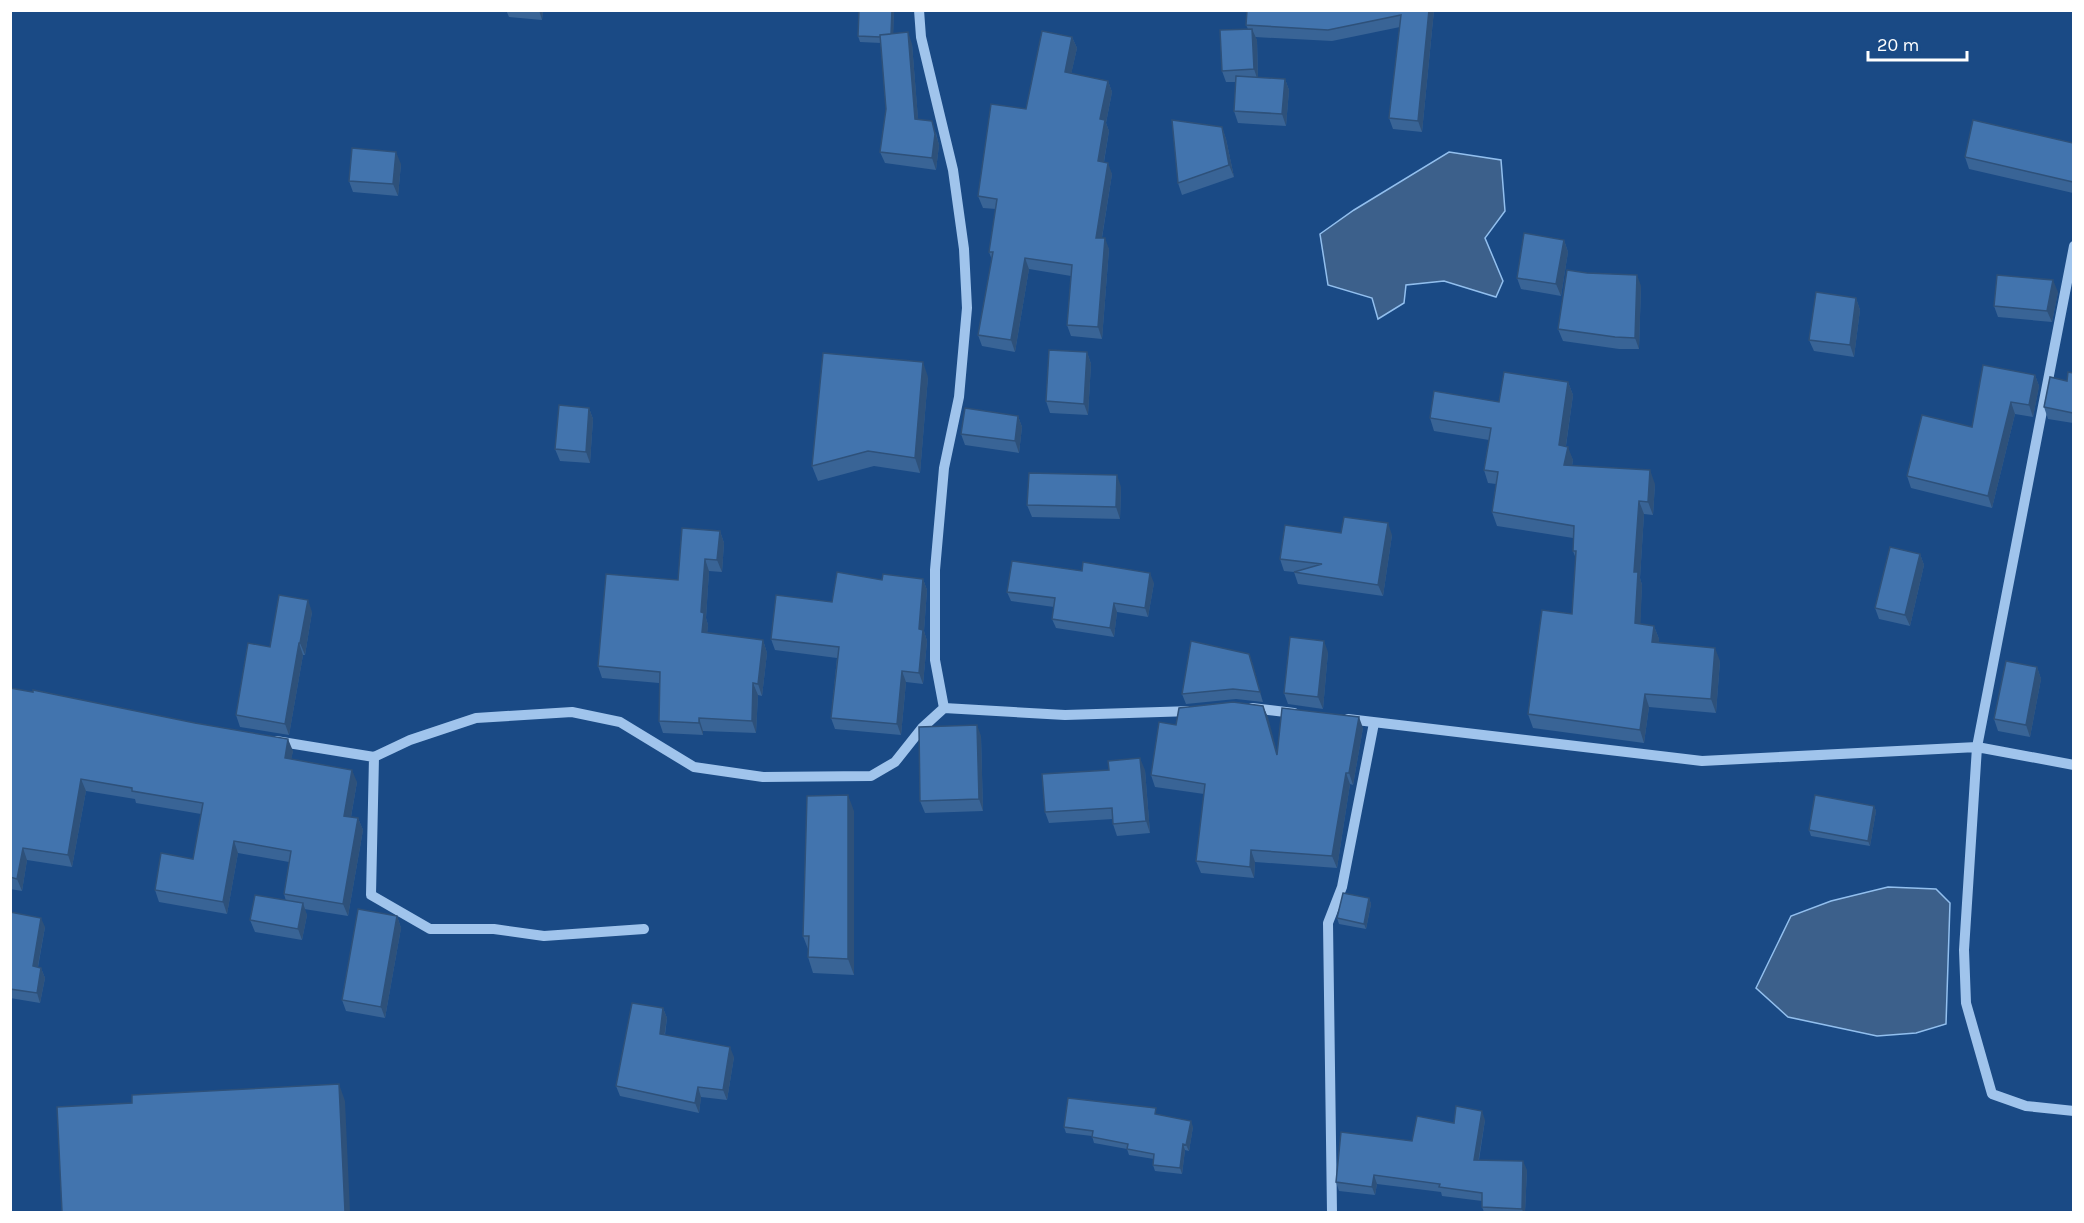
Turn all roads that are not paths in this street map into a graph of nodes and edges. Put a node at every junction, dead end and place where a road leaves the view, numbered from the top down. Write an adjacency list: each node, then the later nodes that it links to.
1 (919, 10): 4 (street)
2 (2073, 246): 10 (street)
3 (1237, 706): 6 (street)
4 (944, 708): 5 (street); 11 (street)
5 (1203, 710)
6 (1306, 714)
7 (1340, 718): 8 (street)
8 (1374, 723): 10 (street); 15 (street)
9 (270, 740): 11 (street)
10 (1977, 747): 12 (street); 14 (street)
11 (374, 757): 13 (street)
12 (2073, 765)
13 (644, 929)
14 (2073, 1111)
15 (1332, 1212)

